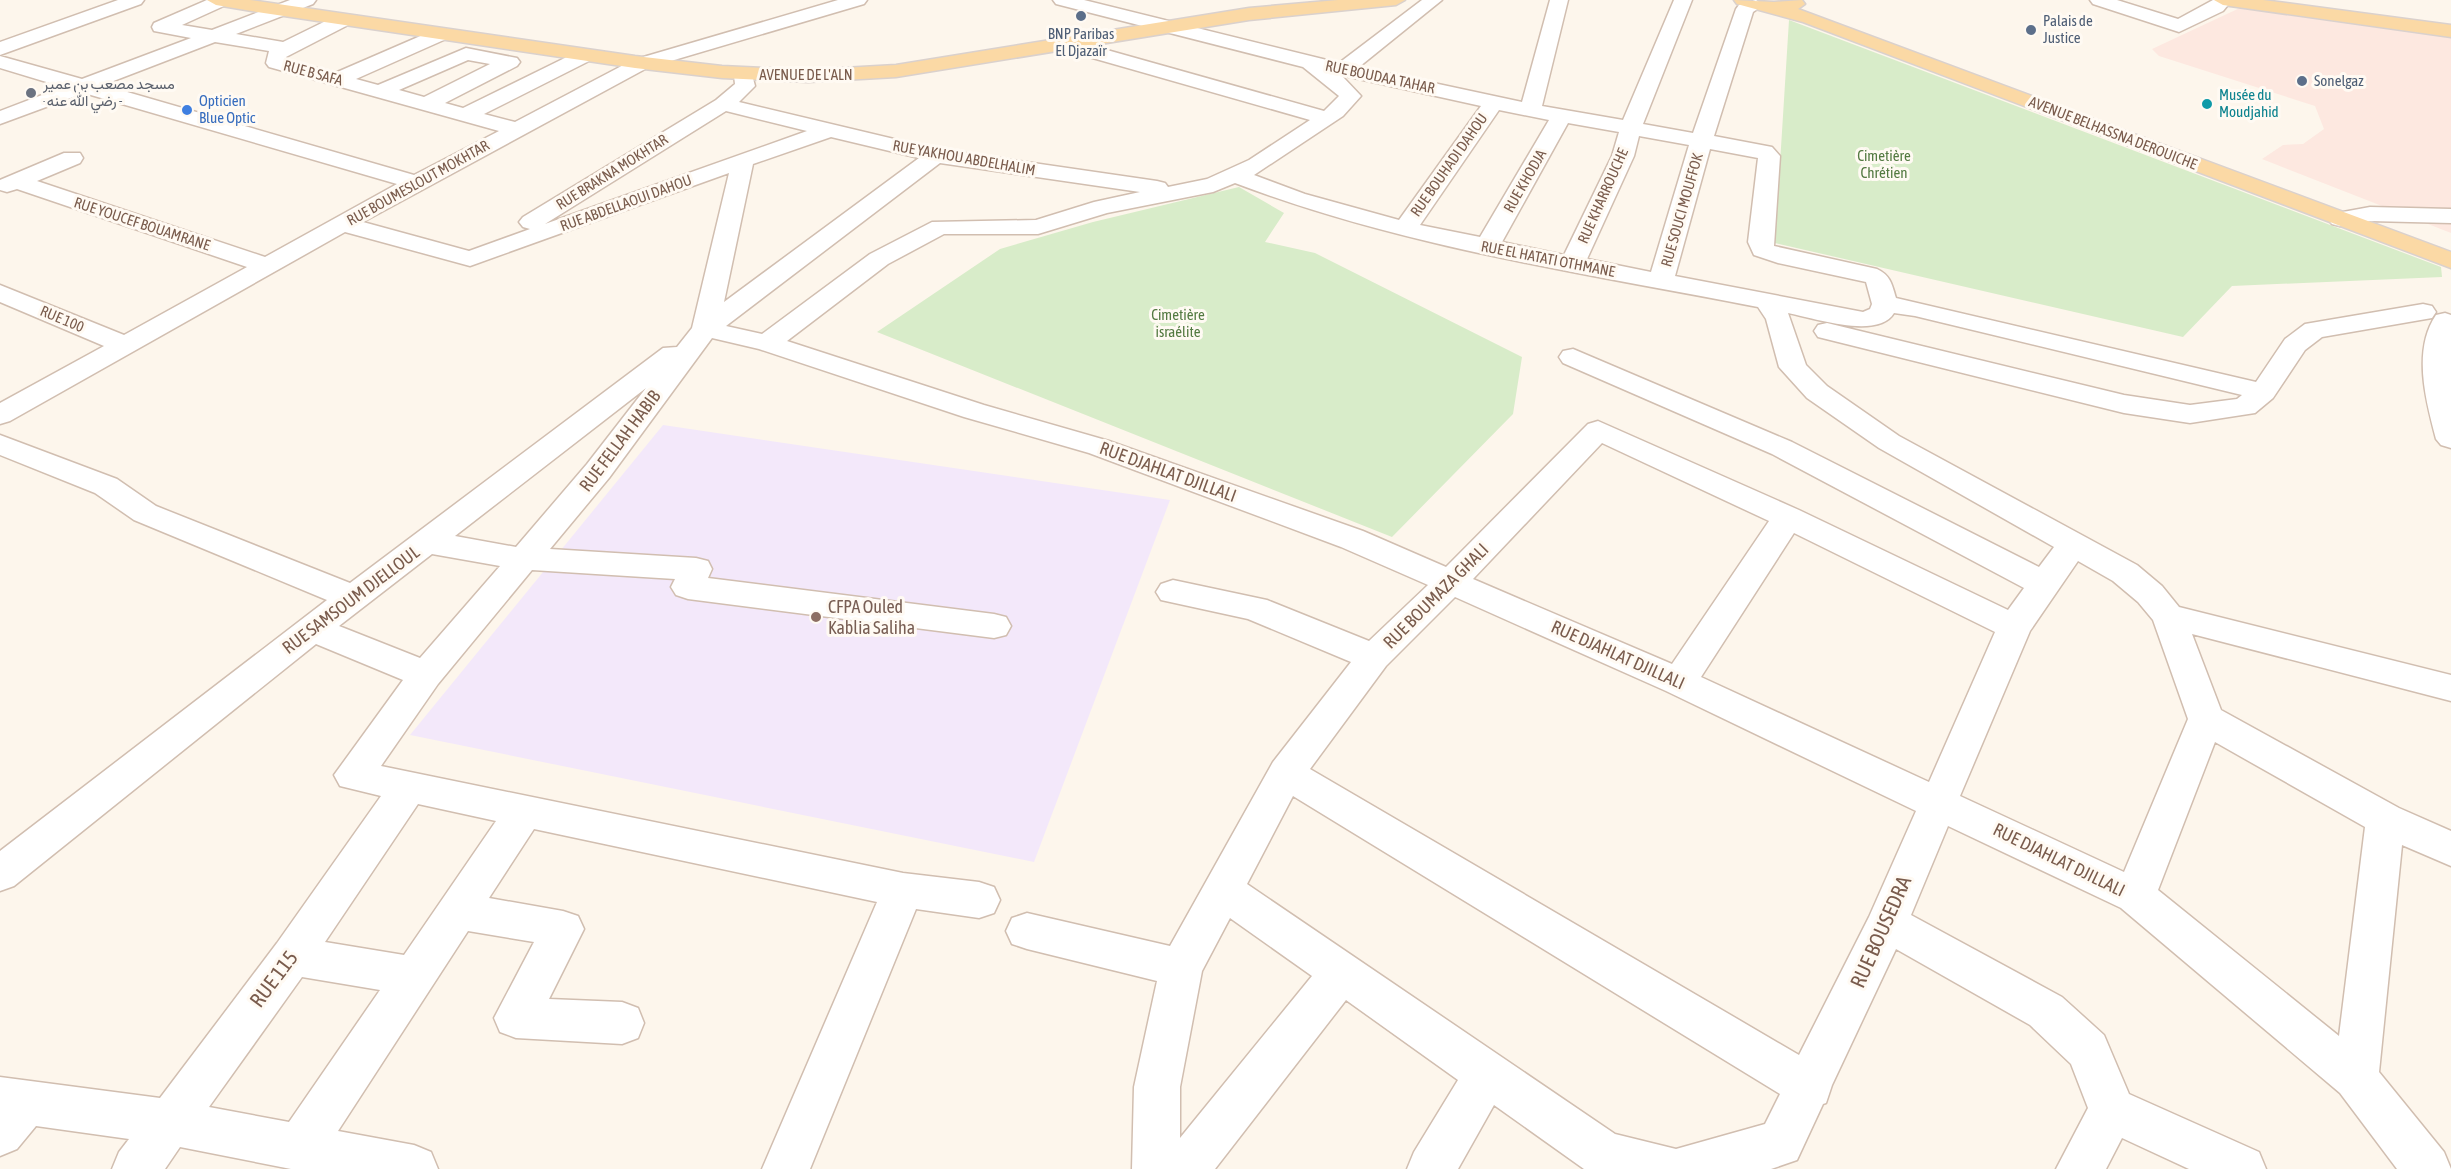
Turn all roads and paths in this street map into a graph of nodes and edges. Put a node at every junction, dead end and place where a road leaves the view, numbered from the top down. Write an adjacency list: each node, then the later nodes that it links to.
1 (135, 0): 28 (street)
2 (218, 0): 17 (main road, AVENUE DE L'ALN); 25 (street, RUE B SAFA)
3 (858, 0): 19 (street, RUE BOUMESLOUT MOKHTAR)
4 (1062, 0): 21 (street)
5 (1299, 0): 21 (main road, AVENUE DE L'ALN)
6 (1396, 0): 23 (main road, AVENUE DE L'ALN)
7 (1433, 0): 34 (street)
8 (1559, 0): 42 (street)
9 (1683, 0): 47 (street, RUE KHARROUCHE)
10 (1798, 0): 18 (main road)
11 (1805, 0): 58 (main road, AVENUE BELHASSNA DEROUICHE)
12 (2099, 0): 16 (street)
13 (2278, 0): 22 (main road)
14 (1726, 1): 18 (main road)
15 (2188, 2): 16 (street)
16 (2221, 2): 24 (main road)
17 (291, 3): 20 (main road, AVENUE DE L'ALN); 25 (street); 31 (main road, AVENUE DE L'ALN)
18 (1754, 4): 50 (street, RUE SOUCI MOUFFOK); 60 (main road, AVENUE BELHASSNA DEROUICHE)
19 (810, 7): 31 (street, RUE BOUMESLOUT MOKHTAR)
20 (343, 20): 26 (main road, AVENUE DE L'ALN); 29 (street)
21 (1147, 21): 23 (street); 31 (main road, AVENUE DE L'ALN)
22 (2451, 23)
23 (1170, 27): 27 (main road, AVENUE DE L'ALN); 34 (street)
24 (2451, 31)
25 (216, 35): 29 (street, RUE B SAFA); 37 (street)
26 (439, 35): 30 (main road, AVENUE DE L'ALN); 36 (street)
27 (1068, 45): 35 (main road, AVENUE DE L'ALN); 46 (street)
28 (0, 48)
29 (285, 48): 36 (street, RUE B SAFA)
30 (585, 55): 33 (main road, AVENUE DE L'ALN); 43 (street)
31 (666, 57): 33 (street, RUE BOUMESLOUT MOKHTAR)
32 (0, 62): 37 (street)
33 (640, 64): 35 (main road, AVENUE DE L'ALN); 48 (street, RUE BOUMESLOUT MOKHTAR)
34 (1337, 73): 39 (street, RUE BOUDAA TAHAR); 46 (street)
35 (744, 75): 40 (street)
36 (338, 80): 38 (street, RUE B SAFA)
37 (82, 86): 45 (street); 55 (street)
38 (378, 92): 41 (street, RUE B SAFA); 41 (street)
39 (1494, 102): 42 (street, RUE BOUDAA TAHAR); 62 (street, RUE BOUHADI DAHOU)
40 (723, 104): 49 (street, RUE YAKHOU ABDELHALIM); 66 (street, RUE BRAKNA MOKHTAR)
41 (425, 105): 43 (street, RUE B SAFA)
42 (1530, 110): 44 (street, RUE BOUDAA TAHAR)
43 (465, 115): 48 (street, RUE B SAFA)
44 (1562, 115): 47 (street, RUE BOUDAA TAHAR); 64 (street, RUE KHODJA)
45 (0, 118)
46 (1327, 118): 54 (street)
47 (1631, 127): 50 (street, RUE BOUDAA TAHAR); 68 (street, RUE KHARROUCHE)
48 (517, 129): 55 (street, RUE BOUMESLOUT MOKHTAR)
49 (830, 130): 51 (street, RUE YAKHOU ABDELHALIM); 53 (street, RUE ABDELLAOUI DAHOU)
50 (1702, 139): 71 (street, RUE SOUCI MOUFFOK); 72 (street, RUE BOUDAA TAHAR)
51 (936, 156): 57 (street, RUE YAKHOU ABDELHALIM); 65 (street, RUE FELLAH HABIB)
52 (72, 158): 56 (street)
53 (743, 160): 66 (street, RUE ABDELLAOUI DAHOU); 76 (street)
54 (1236, 176): 57 (street); 62 (street, RUE EL HATATI OTHMANE)
55 (416, 183): 61 (street, RUE BOUMESLOUT MOKHTAR)
56 (8, 184): 69 (street, RUE YOUCEF BOUAMRANE)
57 (1176, 191): 70 (street)
58 (2370, 214): 59 (street); 60 (street); 63 (main road, AVENUE BELHASSNA DEROUICHE)
59 (2451, 216)
60 (2340, 219): 67 (main road, AVENUE BELHASSNA DEROUICHE)
61 (342, 224): 66 (street); 69 (street, RUE BOUMESLOUT MOKHTAR)
62 (1405, 229): 64 (street, RUE EL HATATI OTHMANE)
63 (2451, 245)
64 (1487, 247): 68 (street, RUE EL HATATI OTHMANE)
65 (801, 256): 70 (street); 76 (street, RUE FELLAH HABIB)
66 (470, 260)
67 (2451, 261)
68 (1572, 264): 71 (street, RUE EL HATATI OTHMANE)
69 (268, 266): 78 (street, RUE BOUMESLOUT MOKHTAR)
70 (858, 275): 77 (street)
71 (1661, 280): 72 (street, RUE EL HATATI OTHMANE)
72 (1760, 286): 75 (street, RUE EL HATATI OTHMANE); 75 (street); 80 (street); 86 (street)
73 (0, 293): 78 (street, RUE 100)
74 (2444, 310): 80 (street); 82 (street)
75 (1875, 312): 80 (street, RUE EL HATATI OTHMANE)
76 (705, 329): 77 (street, RUE DJAHLAT DJILLALI); 85 (street, RUE SAMSOUM DJELLOUL); 87 (street, RUE FELLAH HABIB)
77 (767, 343): 88 (street, RUE DJAHLAT DJILLALI)
78 (123, 344): 81 (street, RUE BOUMESLOUT MOKHTAR)
79 (1573, 357): 89 (street)
80 (2263, 392)
81 (0, 415)
82 (2451, 439)
83 (0, 444): 91 (street)
84 (1788, 517): 88 (street, RUE BOUMAZA GHALI); 94 (street); 98 (street)
85 (427, 542): 87 (street); 91 (street, RUE SAMSOUM DJELLOUL)
86 (2074, 543): 89 (street, RUE BOUSEDRA); 92 (street)
87 (525, 559): 93 (street); 97 (street, RUE FELLAH HABIB)
88 (1451, 582): 96 (street, RUE BOUMAZA GHALI); 98 (street, RUE DJAHLAT DJILLALI)
89 (2044, 584): 94 (street, RUE BOUSEDRA)
90 (1173, 592): 96 (street)
91 (354, 598): 95 (street, RUE SAMSOUM DJELLOUL)
92 (2168, 616): 99 (street); 100 (street)
93 (994, 626)
94 (2014, 627): 103 (street, RUE BOUSEDRA)
95 (312, 629): 97 (street); 107 (street, RUE SAMSOUM DJELLOUL)
96 (1374, 657): 101 (street, RUE BOUMAZA GHALI)
97 (426, 675): 102 (street, RUE FELLAH HABIB)
98 (1679, 682): 103 (street, RUE DJAHLAT DJILLALI)
99 (2451, 688)
100 (2206, 719): 105 (street); 110 (street)
101 (1286, 772): 109 (street, RUE BOUMAZA GHALI); 122 (street)
102 (409, 787): 104 (street); 115 (street, RUE 115)
103 (1939, 802): 110 (street, RUE DJAHLAT DJILLALI); 113 (street, RUE BOUSEDRA)
104 (524, 811): 108 (street); 112 (street)
105 (2385, 819): 106 (street); 121 (street)
106 (2451, 849)
107 (0, 874)
108 (903, 890): 111 (street); 130 (street)
109 (1224, 891): 116 (street, RUE BOUMAZA GHALI); 117 (street)
110 (2135, 896): 121 (street, RUE DJAHLAT DJILLALI)
111 (979, 900)
112 (458, 911): 118 (street); 119 (street)
113 (1887, 923): 122 (street, RUE BOUSEDRA); 123 (street)
114 (1028, 931): 116 (street)
115 (292, 956): 118 (street); 125 (street, RUE 115)
116 (1181, 968): 131 (street, RUE BOUMAZA GHALI)
117 (1341, 973): 120 (street); 132 (street)
118 (414, 976): 126 (street)
119 (622, 1023)
120 (1487, 1074): 133 (street); 134 (street)
121 (2356, 1078): 138 (street, RUE DJAHLAT DJILLALI)
122 (1810, 1086): 135 (street, RUE BOUSEDRA)
123 (2112, 1110): 136 (street); 137 (street)
124 (8, 1112): 125 (street)
125 (168, 1122): 126 (street); 128 (street, RUE 115)
126 (301, 1146): 127 (street)
127 (348, 1162): 129 (street)
128 (136, 1169)
129 (414, 1169)
130 (786, 1169)
131 (1156, 1169)
132 (1185, 1169)
133 (1431, 1169)
134 (1668, 1169)
135 (1685, 1169)
136 (2079, 1169)
137 (2242, 1169)
138 (2427, 1169)

